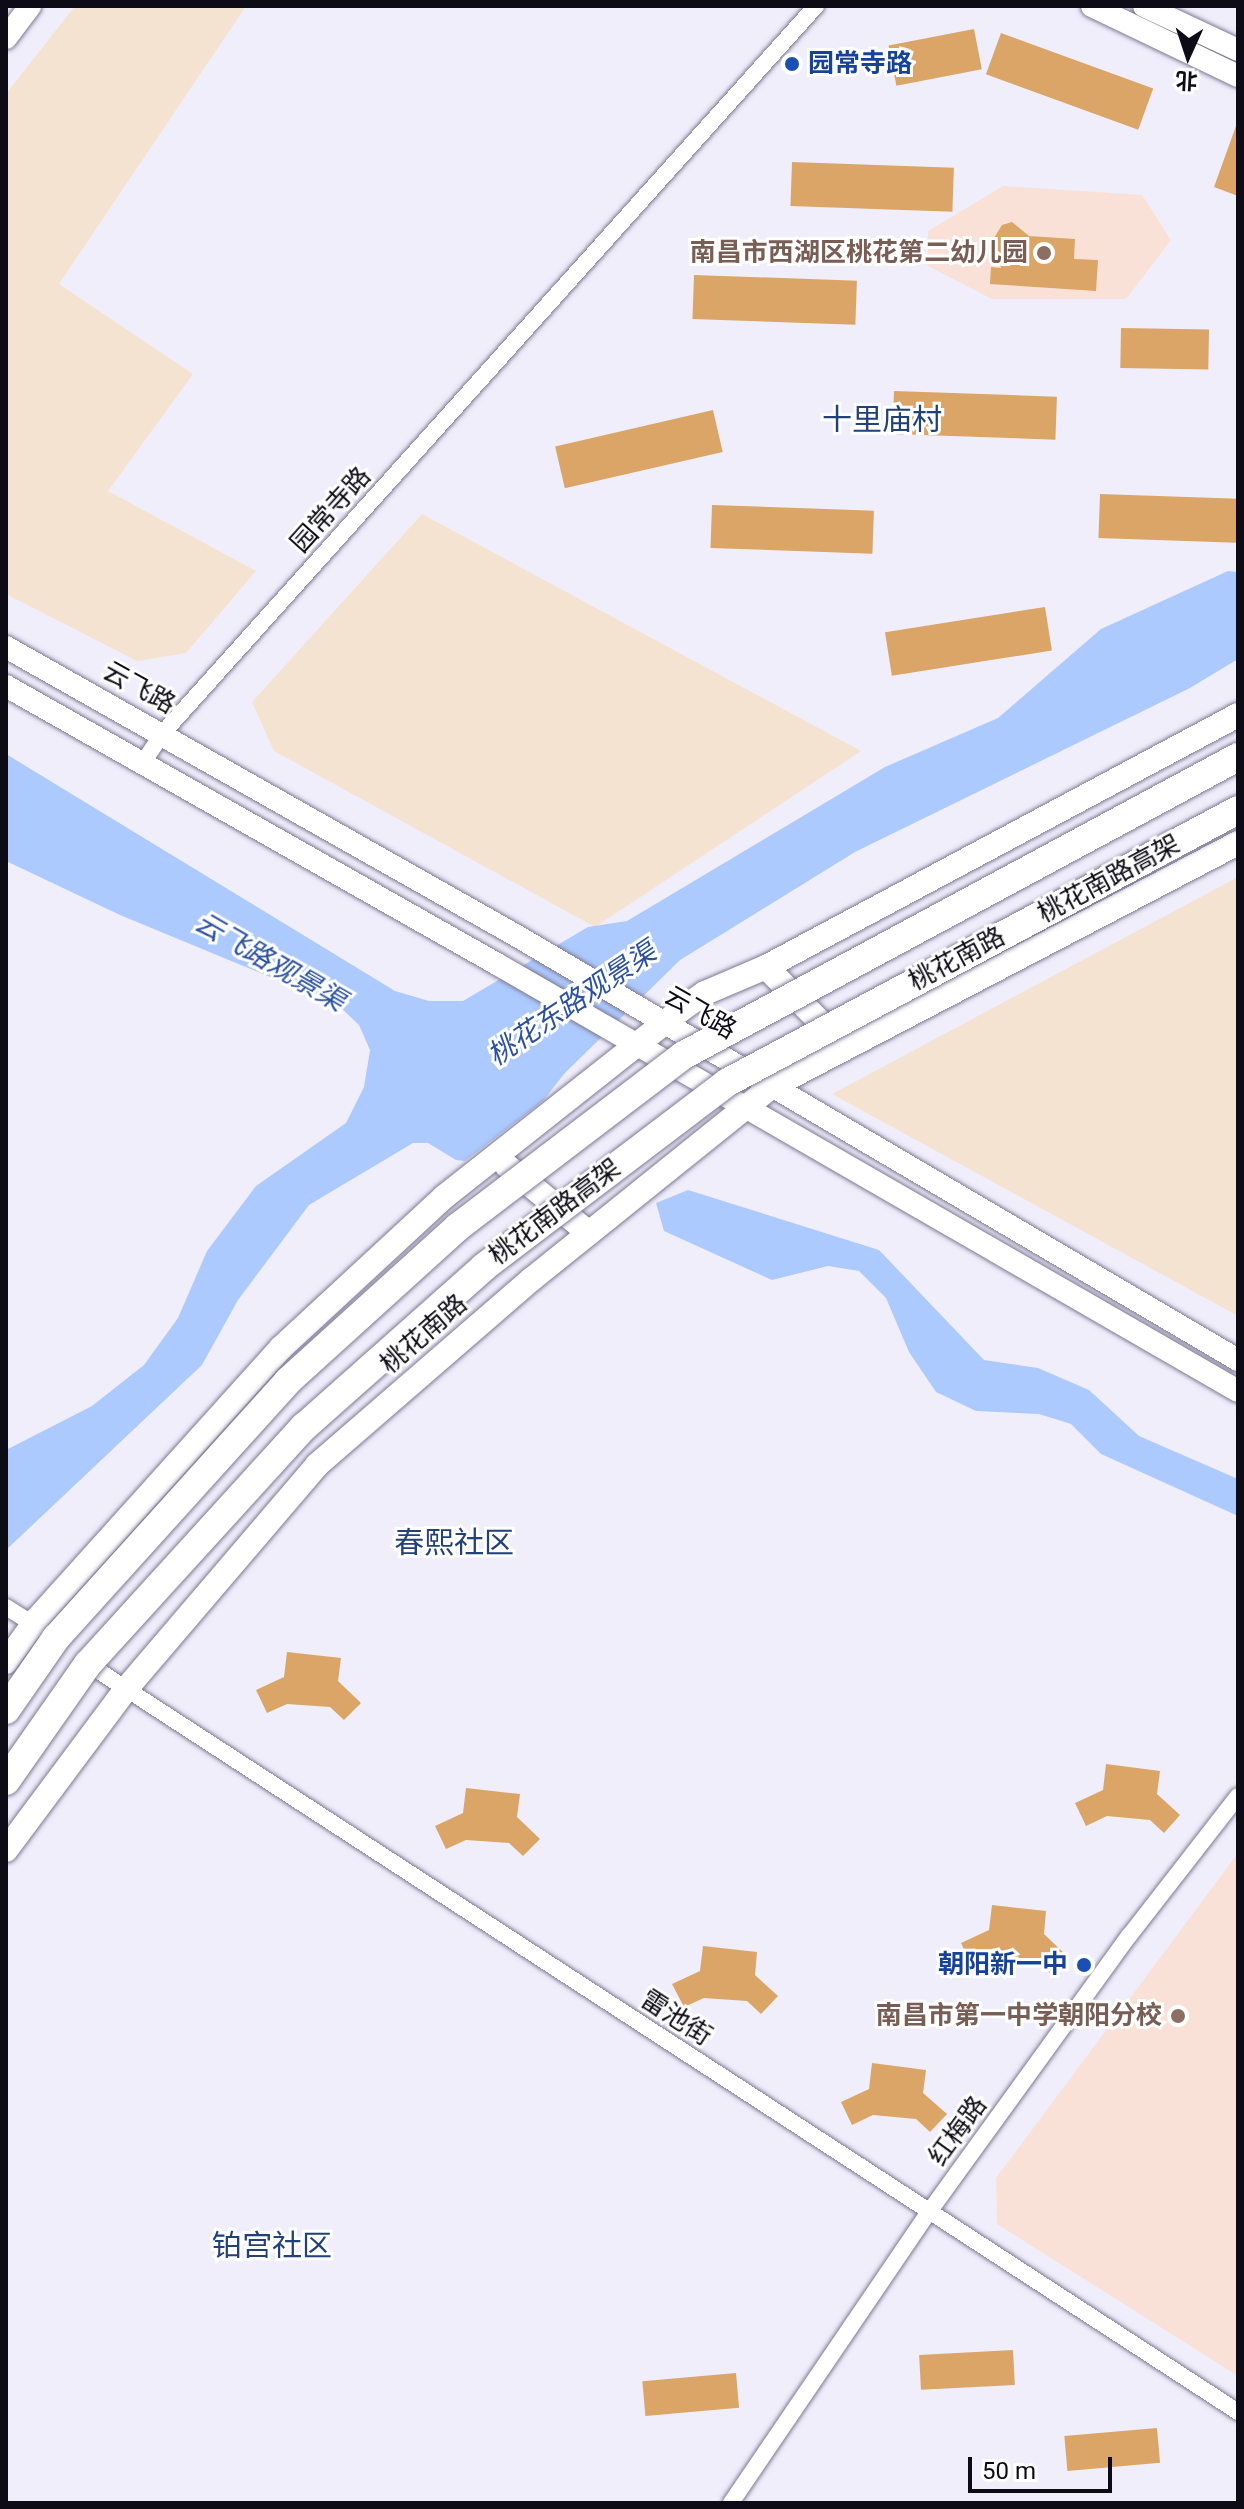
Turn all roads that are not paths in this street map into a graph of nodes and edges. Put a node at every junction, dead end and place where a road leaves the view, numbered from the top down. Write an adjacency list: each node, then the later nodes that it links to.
1 (30, 6): 5 (main road)
2 (816, 6): 11 (street, 园常寺路)
3 (1092, 6): 7 (main road)
4 (1144, 6): 6 (main road)
5 (6, 38)
6 (1238, 50)
7 (1238, 76)
8 (6, 647): 11 (main road, 云飞路)
9 (6, 686): 13 (main road)
10 (1238, 715): 16 (main road)
11 (163, 733): 13 (street, 园常寺路); 17 (main road, 云飞路)
12 (1238, 757): 27 (highway, 桃花南路高架, bridge)
13 (142, 764): 18 (main road)
14 (1238, 810): 29 (highway, 桃花南路高架, bridge)
15 (1238, 843): 19 (main road, 桃花南路)
16 (766, 967): 17 (main road); 19 (main road)
17 (657, 1020): 18 (main road); 20 (main road, 云飞路)
18 (630, 1042): 21 (main road); 22 (main road)
19 (847, 1049): 20 (main road, 桃花南路)
20 (771, 1087): 21 (main road, 桃花南路); 24 (main road, 云飞路)
21 (743, 1107): 23 (main road, 桃花南路); 25 (main road)
22 (496, 1157): 23 (main road); 27 (main road)
23 (589, 1233): 30 (main road, 桃花南路)
24 (1238, 1360)
25 (1238, 1391)
26 (6, 1607): 27 (street)
27 (45, 1631): 28 (main road); 31 (highway, 桃花南路高架, bridge)
28 (6, 1662)
29 (88, 1664): 30 (street, 雷池街); 32 (highway, 桃花南路高架, bridge)
30 (126, 1689): 34 (main road, 桃花南路); 35 (street, 雷池街)
31 (6, 1710)
32 (6, 1781)
33 (1238, 1796): 35 (street, 红梅路)
34 (6, 1850)
35 (929, 2212): 36 (street, 雷池街); 37 (street, 红梅路)
36 (1238, 2412)
37 (731, 2503)

